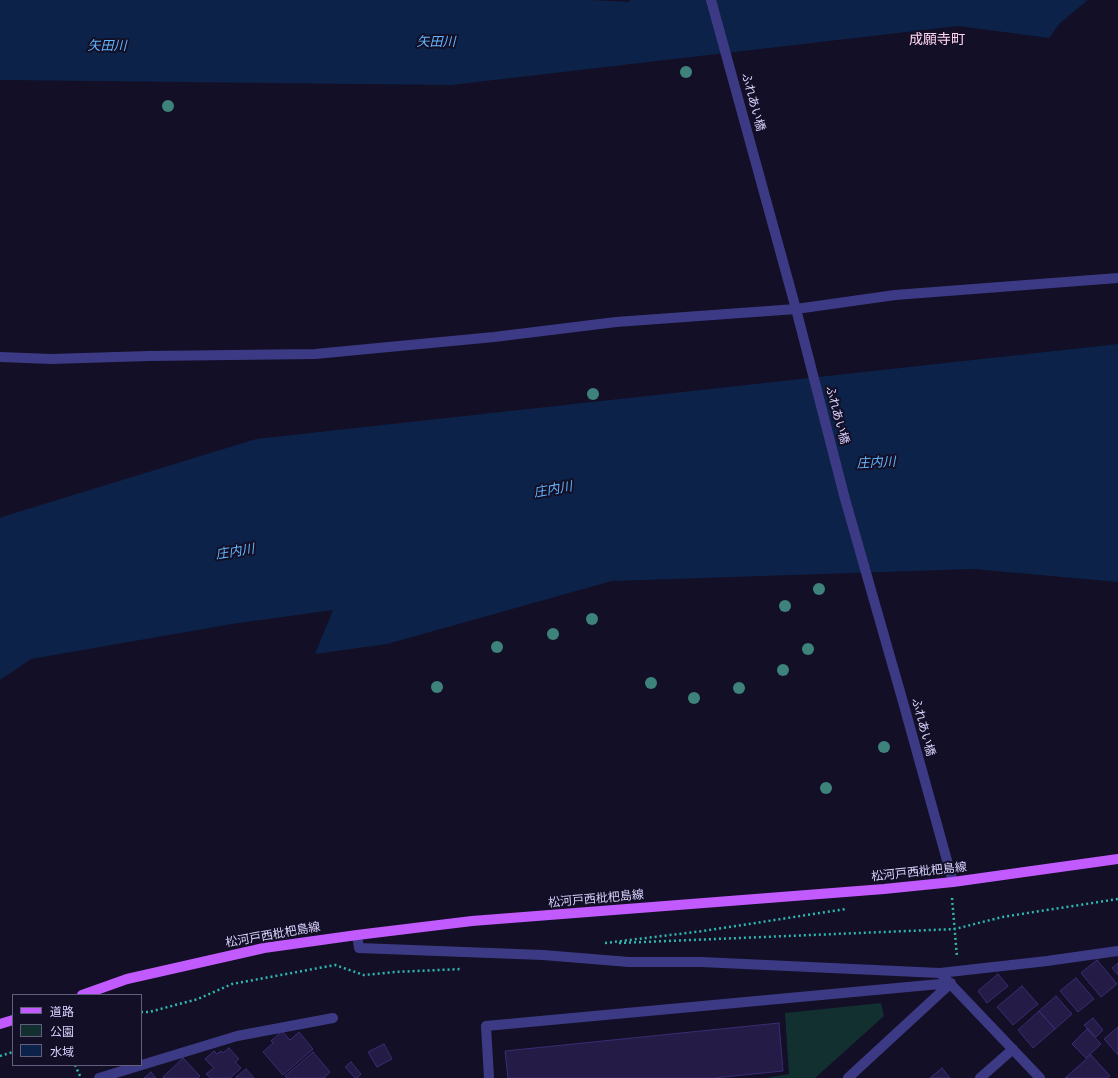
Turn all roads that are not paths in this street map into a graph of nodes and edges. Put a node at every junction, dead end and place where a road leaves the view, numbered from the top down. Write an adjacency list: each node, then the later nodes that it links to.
1 (711, 0): 3 (street, ふれあい橋)
2 (1118, 278): 3 (street)
3 (796, 309): 4 (street); 6 (street, ふれあい橋)
4 (0, 357)
5 (1118, 859): 6 (main road, 松河戸西枇杷島線)
6 (953, 882): 7 (main road, 松河戸西枇杷島線)
7 (357, 935): 9 (street); 11 (main road, 松河戸西枇杷島線)
8 (1118, 952): 9 (street)
9 (940, 973): 10 (street)
10 (950, 983): 15 (street); 18 (street); 20 (street)
11 (85, 994)
12 (333, 1018): 16 (street)
13 (12, 1020): 14 (main road)
14 (0, 1024)
15 (1013, 1049): 21 (street); 22 (street)
16 (142, 1065)
17 (138, 1066): 19 (street)
18 (853, 1076)
19 (99, 1078)
20 (489, 1078)
21 (980, 1078)
22 (1040, 1078)

